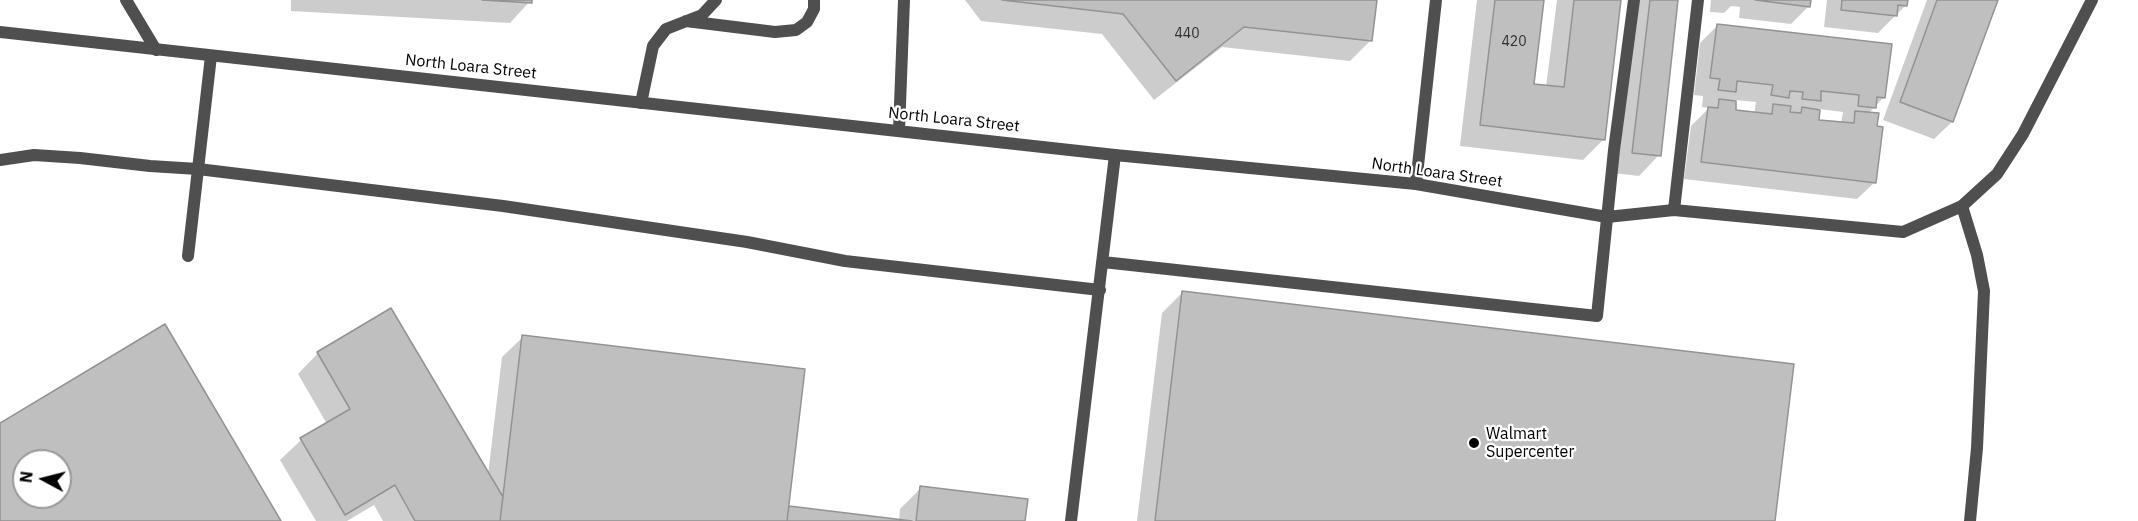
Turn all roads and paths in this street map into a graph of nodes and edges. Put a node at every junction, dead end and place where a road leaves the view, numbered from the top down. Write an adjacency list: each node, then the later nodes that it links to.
1 (126, 0): 11 (street)
2 (716, 0): 9 (street)
3 (814, 0): 9 (street)
4 (904, 0): 14 (street)
5 (1436, 0): 18 (street)
6 (1634, 0): 21 (street)
7 (1698, 0): 20 (street)
8 (2092, 0): 19 (street)
9 (686, 21): 13 (street)
10 (0, 32): 11 (street, North Loara Street)
11 (156, 50): 12 (street, North Loara Street)
12 (211, 56): 13 (street, North Loara Street); 17 (street)
13 (641, 103): 14 (street, North Loara Street)
14 (899, 131): 15 (street, North Loara Street)
15 (1115, 155): 18 (street, North Loara Street); 23 (street)
16 (0, 160): 17 (street)
17 (198, 169): 22 (street); 24 (street)
18 (1416, 184): 21 (street, North Loara Street)
19 (1962, 206): 20 (street, North Loara Street); 26 (street)
20 (1674, 210): 21 (street, North Loara Street)
21 (1607, 217): 23 (street)
22 (188, 256)
23 (1103, 262): 24 (street)
24 (1100, 290): 25 (street)
25 (1071, 521)
26 (1970, 521)

